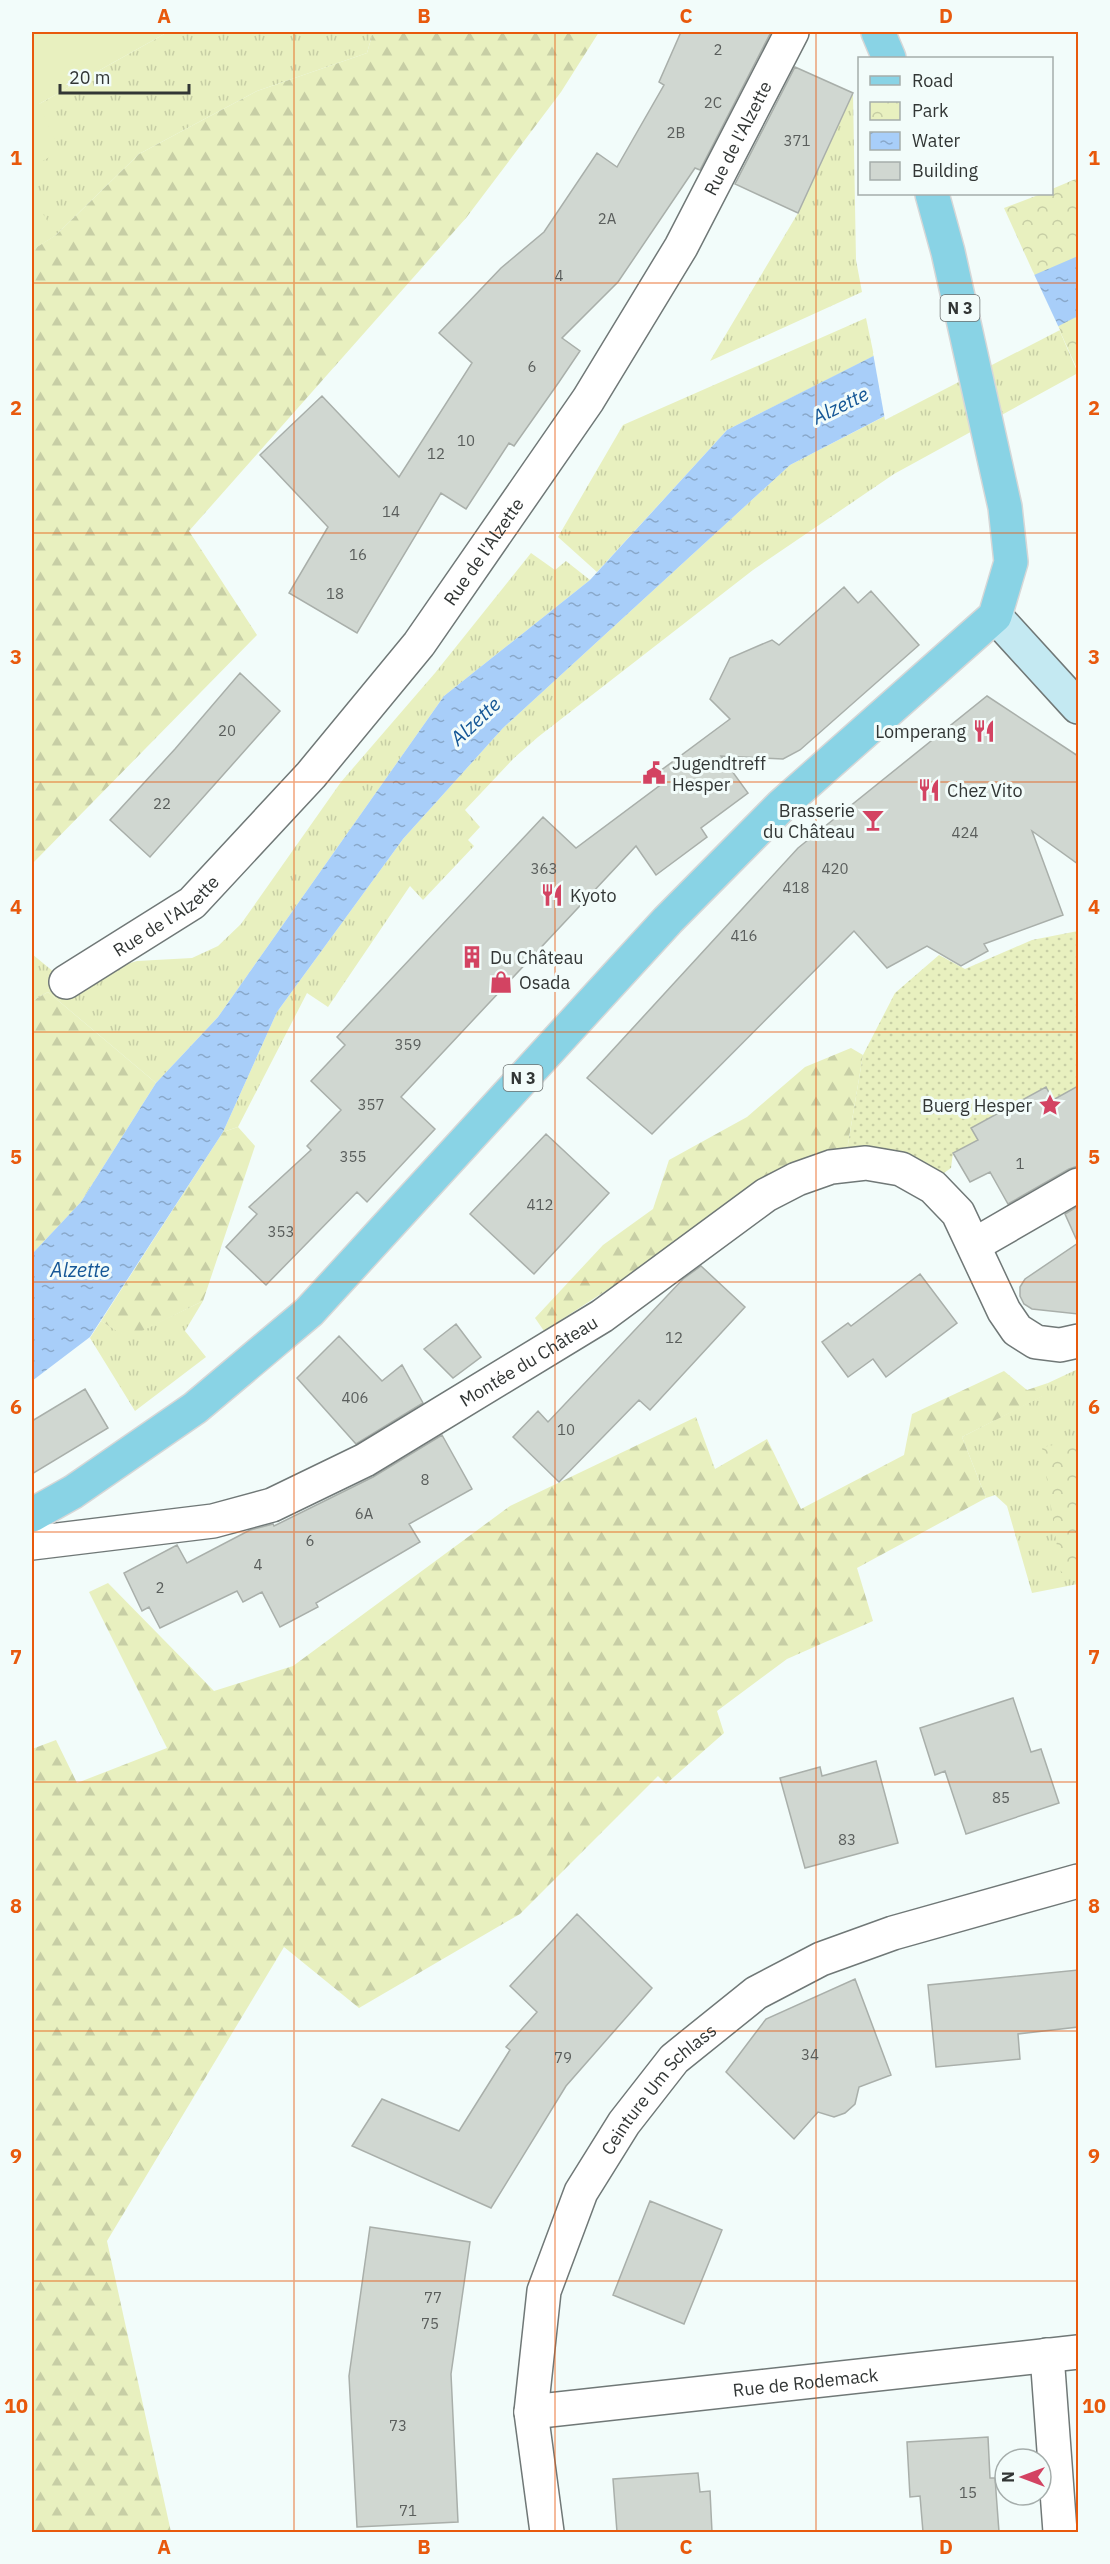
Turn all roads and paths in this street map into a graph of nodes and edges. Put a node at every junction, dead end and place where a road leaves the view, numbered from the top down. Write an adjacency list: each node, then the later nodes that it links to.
1 (792, 32): 7 (street, Rue de l'Alzette)
2 (878, 32): 3 (main road)
3 (889, 57)
4 (932, 195): 5 (main road, N 3)
5 (995, 616): 6 (main road); 11 (main road, N 3)
6 (1078, 707)
7 (66, 982)
8 (1078, 1185): 9 (street)
9 (974, 1245): 10 (street, Montée du Château); 12 (street, Montée du Château)
10 (1078, 1341)
11 (32, 1515)
12 (32, 1543)
13 (1078, 1881): 15 (street, Ceinture Um Schlass)
14 (1063, 2353): 15 (street, Rue de Rodemack); 17 (street)
15 (531, 2412): 16 (street, Ceinture Um Schlass)
16 (547, 2532)
17 (1060, 2532)

